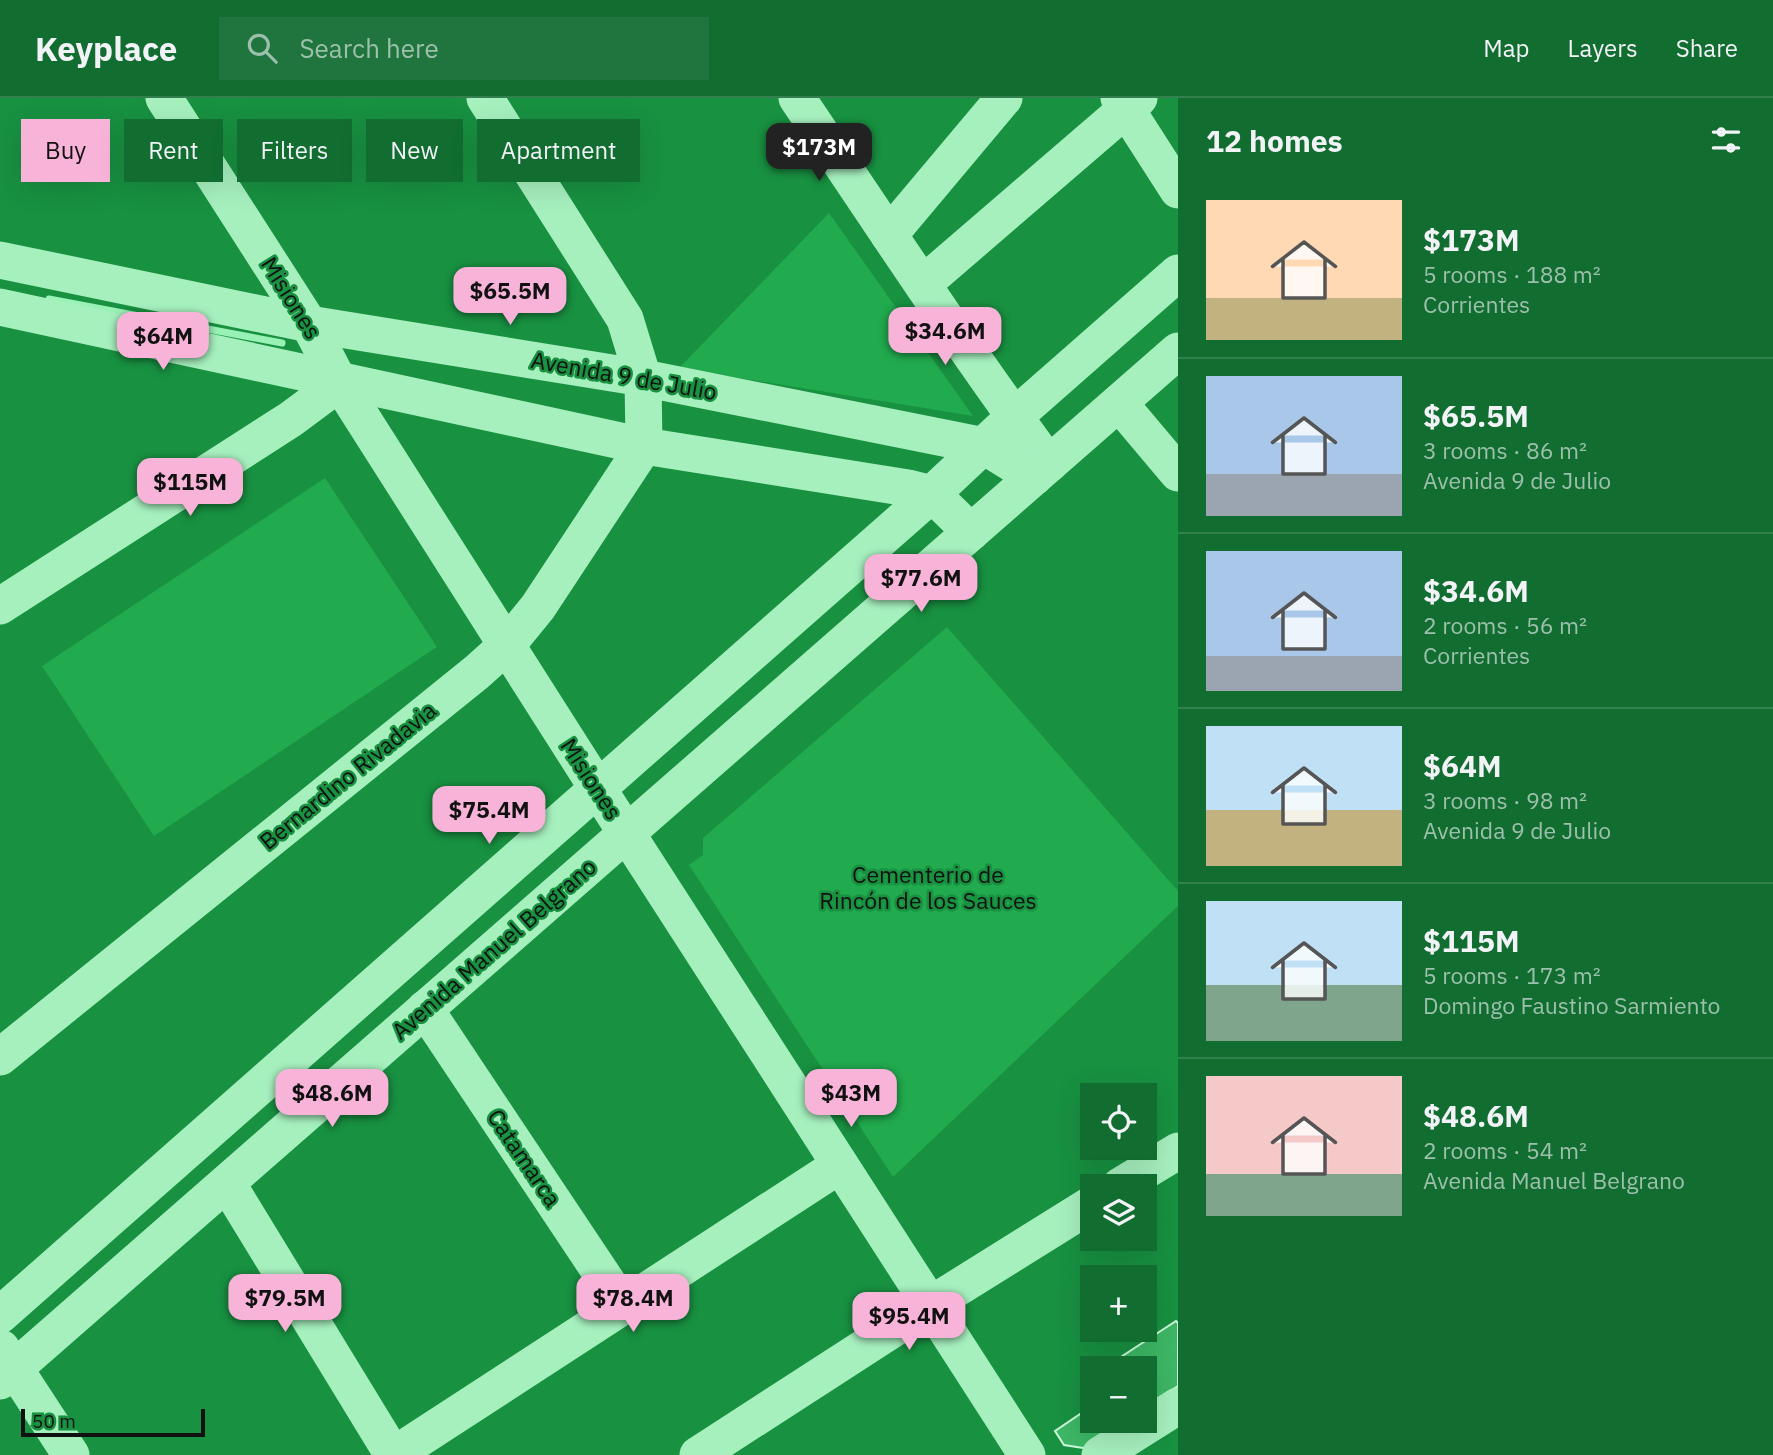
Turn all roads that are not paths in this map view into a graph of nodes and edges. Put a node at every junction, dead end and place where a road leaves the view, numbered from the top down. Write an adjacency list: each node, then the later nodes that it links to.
1 (163, 98): 12 (street, Misiones)
2 (485, 98): 14 (street)
3 (797, 98): 7 (street)
4 (1004, 98): 7 (street)
5 (1128, 102): 6 (street); 10 (street)
6 (1178, 190)
7 (889, 235): 10 (street)
8 (0, 260): 12 (street, Avenida 9 de Julio)
9 (1178, 273): 17 (street)
10 (923, 284): 17 (street)
11 (0, 307): 15 (street)
12 (309, 324): 14 (street, Avenida 9 de Julio); 15 (street, Misiones)
13 (1178, 351): 16 (street, Avenida Manuel Belgrano)
14 (643, 378): 18 (street); 19 (street, Avenida 9 de Julio)
15 (338, 380): 18 (street); 24 (street); 25 (street, Misiones)
16 (1119, 403): 20 (street, Avenida Manuel Belgrano); 21 (street)
17 (1014, 416): 19 (street); 20 (street)
18 (644, 446): 22 (street); 25 (street, Bernardino Rivadavia)
19 (984, 446): 20 (street, Avenida 9 de Julio); 22 (street)
20 (1042, 471): 23 (street, Avenida Manuel Belgrano)
21 (1178, 473)
22 (932, 494): 23 (street); 26 (street)
23 (971, 533): 27 (street, Avenida Manuel Belgrano)
24 (0, 606)
25 (507, 645): 26 (street, Misiones); 29 (street, Bernardino Rivadavia)
26 (598, 789): 27 (street, Misiones); 37 (street)
27 (626, 833): 28 (street, Avenida Manuel Belgrano); 31 (street, Misiones)
28 (425, 1009): 33 (street, Avenida Manuel Belgrano); 36 (street, Catamarca)
29 (0, 1057)
30 (1178, 1151): 32 (street)
31 (840, 1165): 35 (street, Misiones); 36 (street)
32 (1140, 1174)
33 (227, 1183): 38 (street, Avenida Manuel Belgrano); 41 (street)
34 (1080, 1211): 35 (street)
35 (930, 1305): 42 (street); 43 (street, Misiones)
36 (623, 1306): 41 (street)
37 (0, 1315)
38 (4, 1365): 40 (street)
39 (1178, 1406): 44 (street)
40 (71, 1455)
41 (393, 1455)
42 (698, 1455)
43 (1027, 1455)
44 (1100, 1455)

